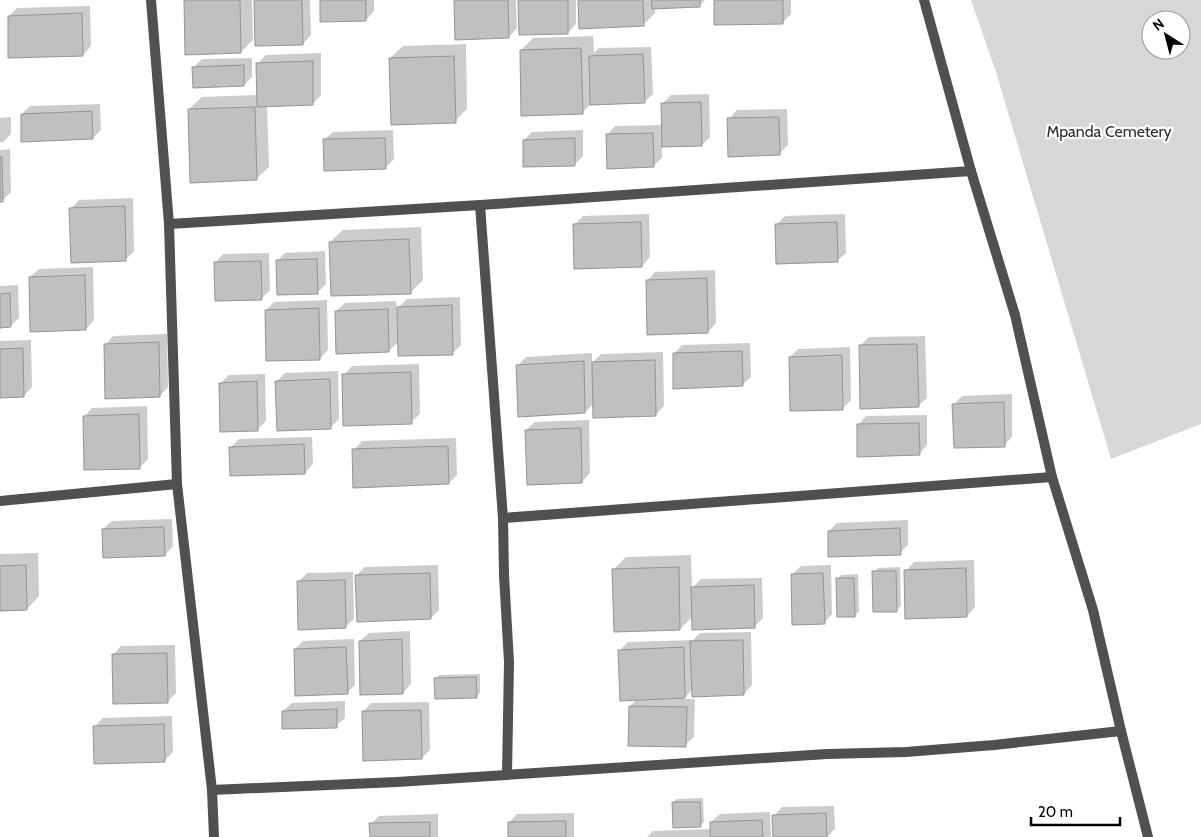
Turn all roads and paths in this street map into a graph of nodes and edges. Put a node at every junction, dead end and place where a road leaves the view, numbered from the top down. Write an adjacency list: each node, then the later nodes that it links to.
1 (151, 0): 5 (street)
2 (924, 0): 3 (street)
3 (971, 171): 4 (street); 6 (street)
4 (480, 205): 5 (street); 9 (street)
5 (169, 224): 7 (street)
6 (1052, 476): 9 (street); 10 (street)
7 (177, 484): 8 (street); 12 (street)
8 (0, 501)
9 (503, 518): 11 (street)
10 (1121, 731): 11 (street); 14 (street)
11 (507, 775): 12 (street)
12 (212, 790): 13 (street)
13 (214, 837)
14 (1148, 837)

